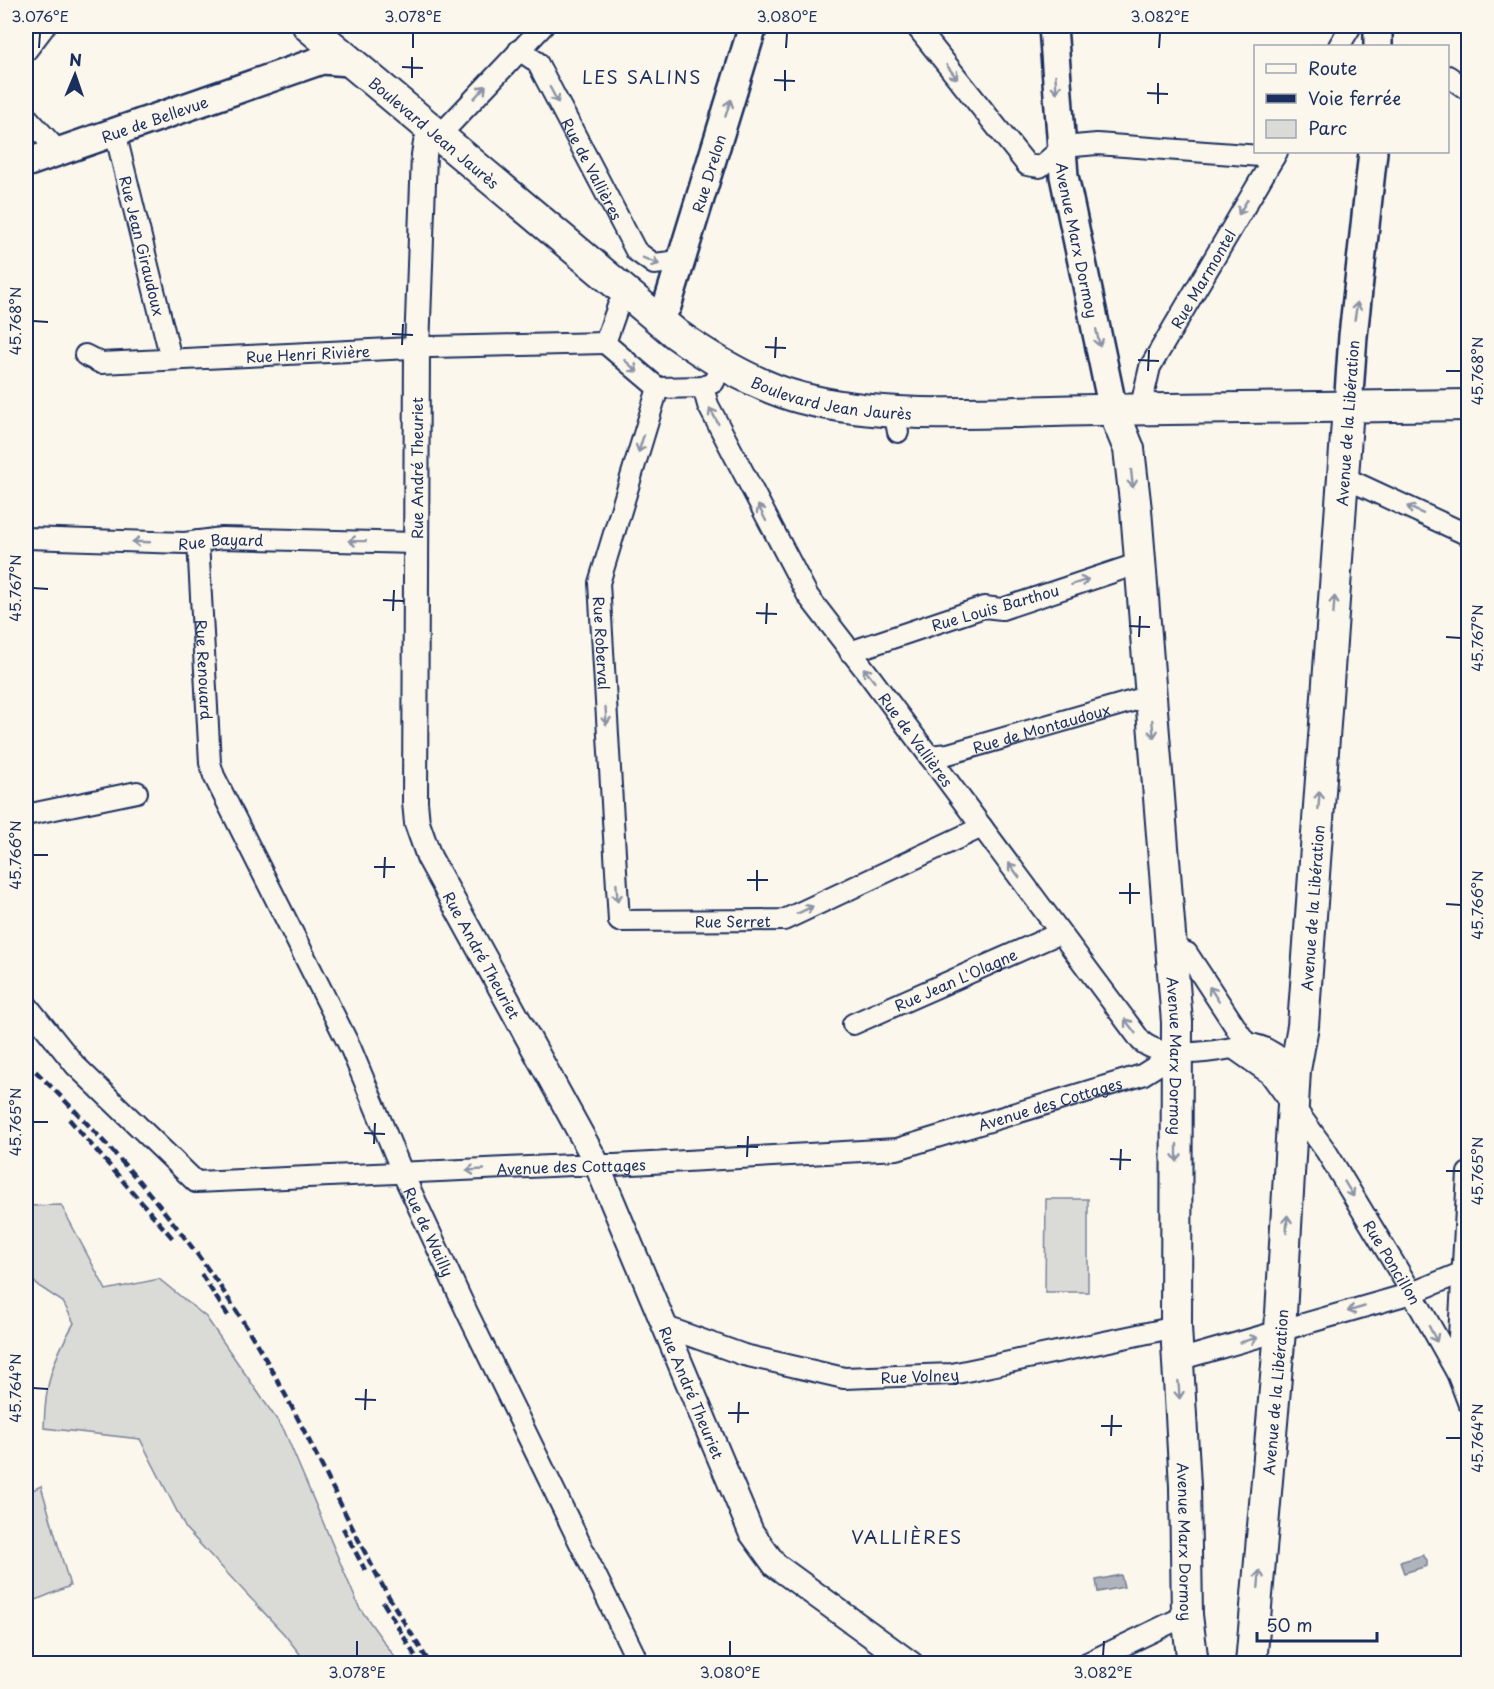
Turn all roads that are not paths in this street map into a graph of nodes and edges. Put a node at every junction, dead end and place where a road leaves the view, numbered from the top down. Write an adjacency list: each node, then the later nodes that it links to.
1 (45, 26): 10 (street)
2 (543, 26): 9 (street)
3 (753, 26): 26 (main road, Rue Drelon, one-way to 3)
4 (916, 26): 25 (street, one-way to 25)
5 (1053, 26): 18 (main road, Avenue Marx Dormoy, one-way to 18)
6 (1378, 26): 8 (main road)
7 (316, 28): 11 (main road, Boulevard Jean Jaurès); 12 (main road)
8 (1378, 45)
9 (519, 50): 17 (street, one-way to 9); 26 (street, Rue de Vallières, one-way to 26)
10 (26, 51)
11 (350, 62): 12 (main road, Rue de Bellevue); 17 (main road, Boulevard Jean Jaurès)
12 (285, 72): 16 (main road, Rue de Bellevue)
13 (1449, 77): 14 (street)
14 (1468, 90)
15 (26, 116): 19 (street)
16 (115, 132): 19 (main road, Rue de Bellevue); 32 (street, Rue Jean Giraudoux)
17 (440, 135): 27 (main road, Boulevard Jean Jaurès); 30 (street, Rue André Theuriet)
18 (1063, 147): 20 (street); 25 (main road, Avenue Marx Dormoy)
19 (58, 152): 24 (main road, Rue de Bellevue)
20 (1254, 153)
21 (1257, 153): 23 (street)
22 (1374, 153): 36 (main road, Avenue de la Libération, one-way to 22)
23 (1275, 154): 37 (street, Rue Marmontel, one-way to 37)
24 (26, 163)
25 (1052, 171): 37 (main road, Avenue Marx Dormoy, one-way to 37)
26 (681, 261): 28 (main road, Rue Drelon)
27 (628, 294): 28 (main road, Boulevard Jean Jaurès); 29 (street)
28 (658, 318): 33 (main road, Boulevard Jean Jaurès)
29 (605, 343): 30 (street, Rue Henri Rivière); 34 (street, one-way to 34)
30 (417, 348): 32 (street, Rue Henri Rivière); 42 (street, Rue André Theuriet)
31 (85, 355): 32 (street, Rue Henri Rivière)
32 (171, 359)
33 (712, 375): 34 (street); 37 (main road, Boulevard Jean Jaurès); 44 (street, Rue de Vallières, one-way to 33)
34 (658, 388): 51 (street, Rue Roberval, one-way to 51)
35 (1468, 405): 36 (main road, Boulevard Jean Jaurès)
36 (1348, 408): 37 (main road, Boulevard Jean Jaurès); 38 (main road, Avenue de la Libération)
37 (1126, 410): 43 (main road, Avenue Marx Dormoy, one-way to 43)
38 (1343, 477): 39 (street, one-way to 38); 58 (main road, Avenue de la Libération, one-way to 38)
39 (1468, 535)
40 (26, 538): 41 (street, Rue Bayard, one-way to 40)
41 (198, 541): 42 (street, Rue Bayard, one-way to 41); 48 (street, Rue Renouard)
42 (416, 543): 61 (street, Rue André Theuriet)
43 (1140, 566): 44 (street, Rue Louis Barthou, one-way to 43); 45 (main road, Avenue Marx Dormoy)
44 (850, 651): 46 (street, Rue de Vallières, one-way to 44)
45 (1150, 696): 46 (street, Rue de Montaudoux); 53 (main road, Avenue Marx Dormoy, one-way to 53)
46 (929, 756): 50 (street, Rue de Vallières)
47 (137, 792): 49 (street)
48 (222, 797): 64 (street, Rue de Wailly)
49 (26, 815)
50 (982, 827): 51 (street, Rue Serret, one-way to 50); 52 (street, Rue de Vallières, one-way to 50)
51 (612, 835)
52 (1060, 933): 55 (street, Rue Jean L'Olagne); 57 (street, Rue de Vallières, one-way to 52)
53 (1171, 951): 56 (street, one-way to 53); 57 (main road, Avenue Marx Dormoy)
54 (26, 1004): 64 (street, Avenue des Cottages)
55 (853, 1024)
56 (1240, 1046): 57 (street); 58 (street); 59 (street, Rue Poncillon)
57 (1177, 1053): 61 (street, Avenue des Cottages); 68 (main road, Avenue Marx Dormoy, one-way to 68)
58 (1295, 1070): 59 (main road, Avenue de la Libération)
59 (1293, 1106): 60 (street, Rue Poncillon); 62 (main road, Avenue de la Libération)
60 (1326, 1151): 62 (street); 66 (street, Rue Poncillon, one-way to 66)
61 (596, 1165): 64 (street, Avenue des Cottages, one-way to 64); 67 (street, Rue André Theuriet)
62 (1290, 1169): 69 (main road, Avenue de la Libération, one-way to 62)
63 (1468, 1173): 65 (street, Rue Poncillon)
64 (403, 1174): 74 (street, Rue de Wailly)
65 (1465, 1272): 66 (street); 71 (street, Rue Poncillon)
66 (1412, 1293): 69 (street, one-way to 69); 71 (street, Rue Poncillon, one-way to 71)
67 (666, 1327): 68 (street, Rue Volney); 75 (street, Rue André Theuriet)
68 (1176, 1327): 70 (main road, Avenue Marx Dormoy)
69 (1280, 1331): 70 (street, one-way to 69); 78 (main road, Avenue de la Libération, one-way to 69)
70 (1178, 1360): 73 (main road, Avenue Marx Dormoy, one-way to 73)
71 (1457, 1373): 72 (street, Rue Poncillon)
72 (1468, 1402)
73 (1187, 1615): 76 (street); 77 (main road, Avenue Marx Dormoy)
74 (639, 1664)
75 (911, 1664)
76 (1085, 1664)
77 (1193, 1664)
78 (1251, 1664)

